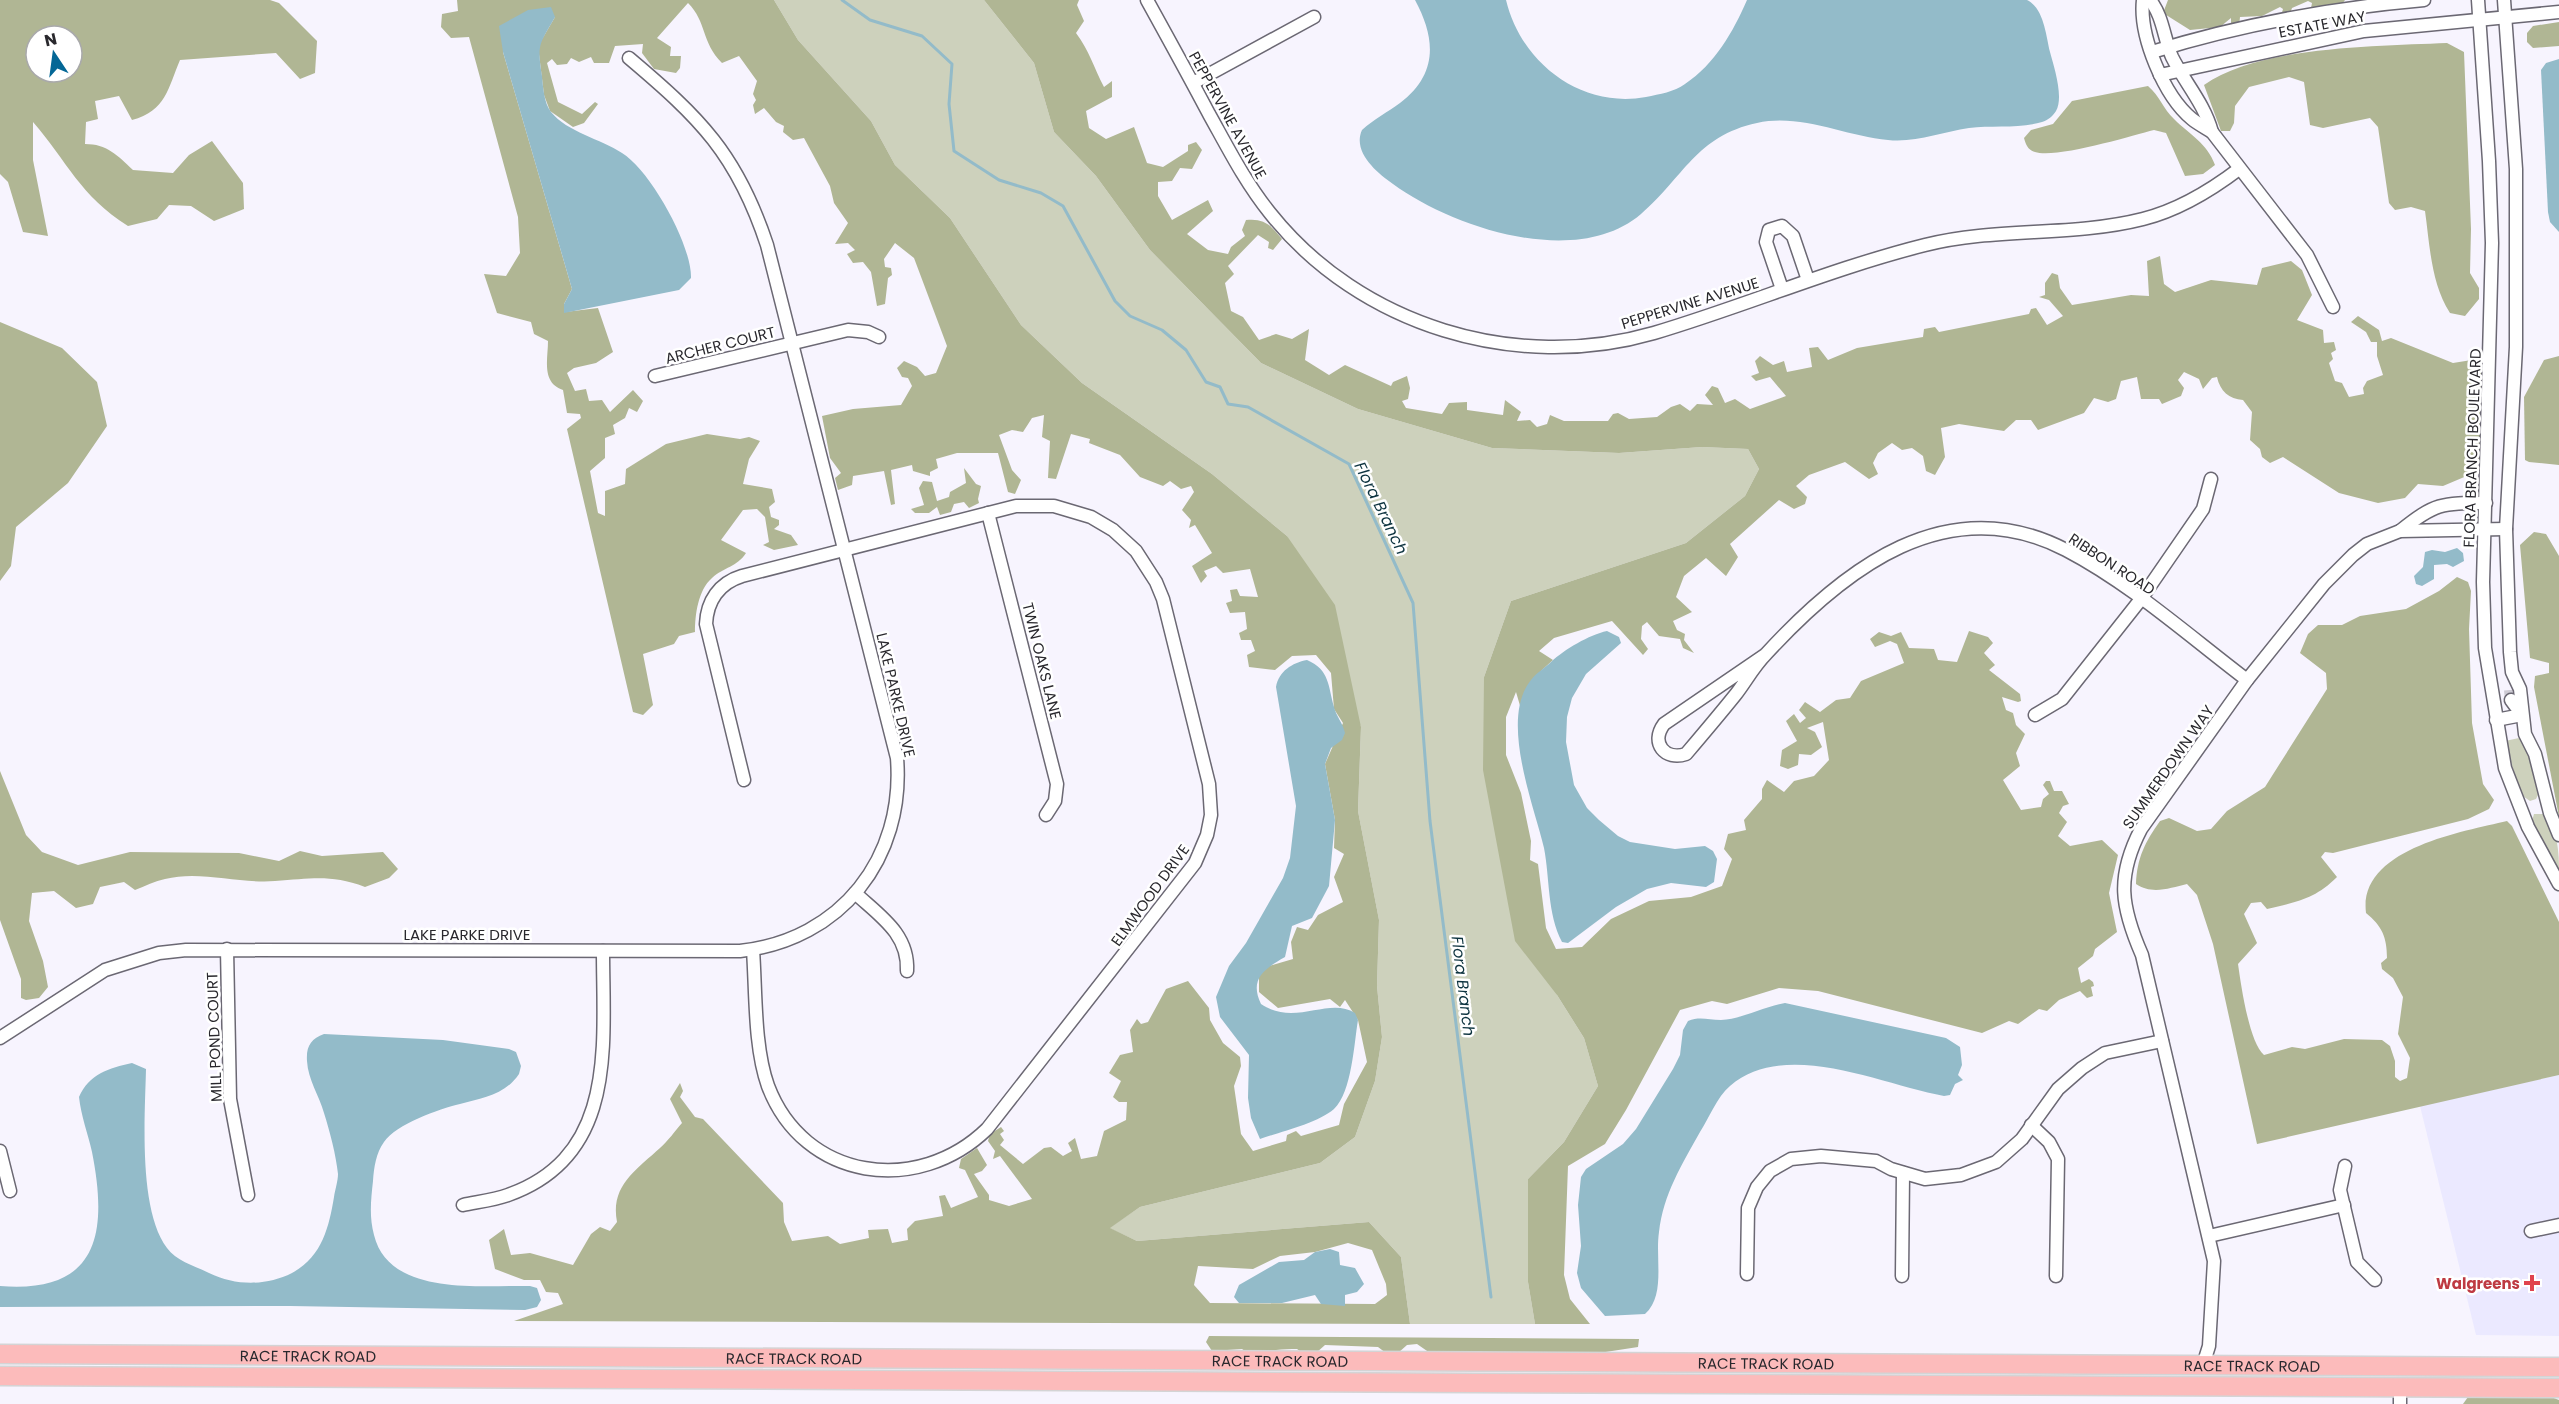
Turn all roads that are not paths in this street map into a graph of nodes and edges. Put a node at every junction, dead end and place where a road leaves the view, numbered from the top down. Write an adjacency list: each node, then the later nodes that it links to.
1 (1147, 0): 16 (street, PEPPERVINE AVENUE)
2 (2143, 0): 12 (street)
3 (2150, 0): 11 (street)
4 (2424, 0): 11 (street, ESTATE WAY)
5 (2478, 0): 10 (street, FLORA BRANCH BOULEVARD)
6 (2504, 0): 9 (street)
7 (2559, 12): 9 (street, ESTATE WAY)
8 (1314, 17): 16 (street)
9 (2506, 17): 10 (street, ESTATE WAY); 29 (street)
10 (2479, 21): 14 (street, ESTATE WAY); 26 (street, FLORA BRANCH BOULEVARD)
11 (2170, 52): 12 (street, ESTATE WAY); 14 (street)
12 (2154, 57): 15 (street)
13 (628, 58): 23 (street, LAKE PARKE DRIVE)
14 (2180, 70): 15 (street, ESTATE WAY); 17 (street)
15 (2160, 75): 17 (street)
16 (1192, 83): 20 (street, PEPPERVINE AVENUE)
17 (2212, 132): 18 (street)
18 (2239, 169): 19 (street, PEPPERVINE AVENUE); 21 (street)
19 (1808, 280): 20 (street, PEPPERVINE AVENUE); 20 (street)
20 (1782, 289)
21 (2333, 307)
22 (879, 337): 23 (street, ARCHER COURT)
23 (792, 342): 24 (street, ARCHER COURT); 31 (street, LAKE PARKE DRIVE)
24 (655, 376)
25 (2211, 479): 32 (street)
26 (2486, 503): 28 (street, FLORA BRANCH BOULEVARD); 30 (street)
27 (988, 513): 31 (street, ELMWOOD DRIVE); 40 (street, TWIN OAKS LANE); 45 (street, ELMWOOD DRIVE)
28 (2484, 529): 29 (street, SUMMERDOWN WAY); 30 (street, SUMMERDOWN WAY); 38 (street, FLORA BRANCH BOULEVARD)
29 (2506, 529): 34 (street)
30 (2400, 531): 35 (street, SUMMERDOWN WAY)
31 (845, 549): 39 (street, ELMWOOD DRIVE); 43 (street, LAKE PARKE DRIVE)
32 (2141, 599): 33 (street, RIBBON ROAD); 35 (street, RIBBON ROAD); 36 (street)
33 (1765, 655): 33 (street, RIBBON ROAD)
34 (2512, 672): 37 (street); 37 (street)
35 (2247, 680): 49 (street, SUMMERDOWN WAY)
36 (2035, 715)
37 (2522, 715): 38 (street); 41 (street)
38 (2496, 720): 42 (street, FLORA BRANCH BOULEVARD)
39 (744, 780)
40 (1046, 815)
41 (2559, 836)
42 (2559, 884)
43 (855, 893): 45 (street, LAKE PARKE DRIVE); 47 (street)
44 (227, 949): 46 (street, LAKE PARKE DRIVE); 48 (street, LAKE PARKE DRIVE); 55 (street, MILL POND COURT)
45 (753, 950): 46 (street, LAKE PARKE DRIVE)
46 (603, 951): 56 (street)
47 (907, 971)
48 (0, 1038)
49 (2162, 1041): 50 (street); 60 (street, SUMMERDOWN WAY)
50 (2031, 1125): 53 (street); 63 (street)
51 (0, 1151): 54 (street)
52 (2345, 1166): 57 (street)
53 (1903, 1173): 61 (street); 62 (street)
54 (10, 1191)
55 (248, 1195)
56 (463, 1204)
57 (2344, 1204): 60 (street); 64 (street)
58 (2559, 1225): 59 (street)
59 (2531, 1231)
60 (2209, 1236): 70 (street, SUMMERDOWN WAY)
61 (1747, 1274)
62 (1902, 1276)
63 (2056, 1276)
64 (2374, 1280)
65 (0, 1354): 66 (main road, RACE TRACK ROAD)
66 (985, 1359): 67 (main road, RACE TRACK ROAD); 74 (main road)
67 (1139, 1360): 68 (main road, RACE TRACK ROAD); 75 (main road)
68 (1210, 1360): 69 (main road, RACE TRACK ROAD); 76 (main road)
69 (1918, 1363): 70 (main road, RACE TRACK ROAD); 77 (main road)
70 (2203, 1365): 71 (main road, RACE TRACK ROAD)
71 (2400, 1366): 72 (main road, RACE TRACK ROAD); 79 (main road)
72 (2559, 1367)
73 (0, 1376): 74 (main road, RACE TRACK ROAD)
74 (961, 1381): 75 (main road, RACE TRACK ROAD)
75 (1138, 1381): 76 (main road, RACE TRACK ROAD)
76 (1208, 1382): 77 (main road, RACE TRACK ROAD)
77 (1918, 1385): 79 (main road, RACE TRACK ROAD)
78 (2559, 1389): 79 (main road, RACE TRACK ROAD)
79 (2400, 1396)

